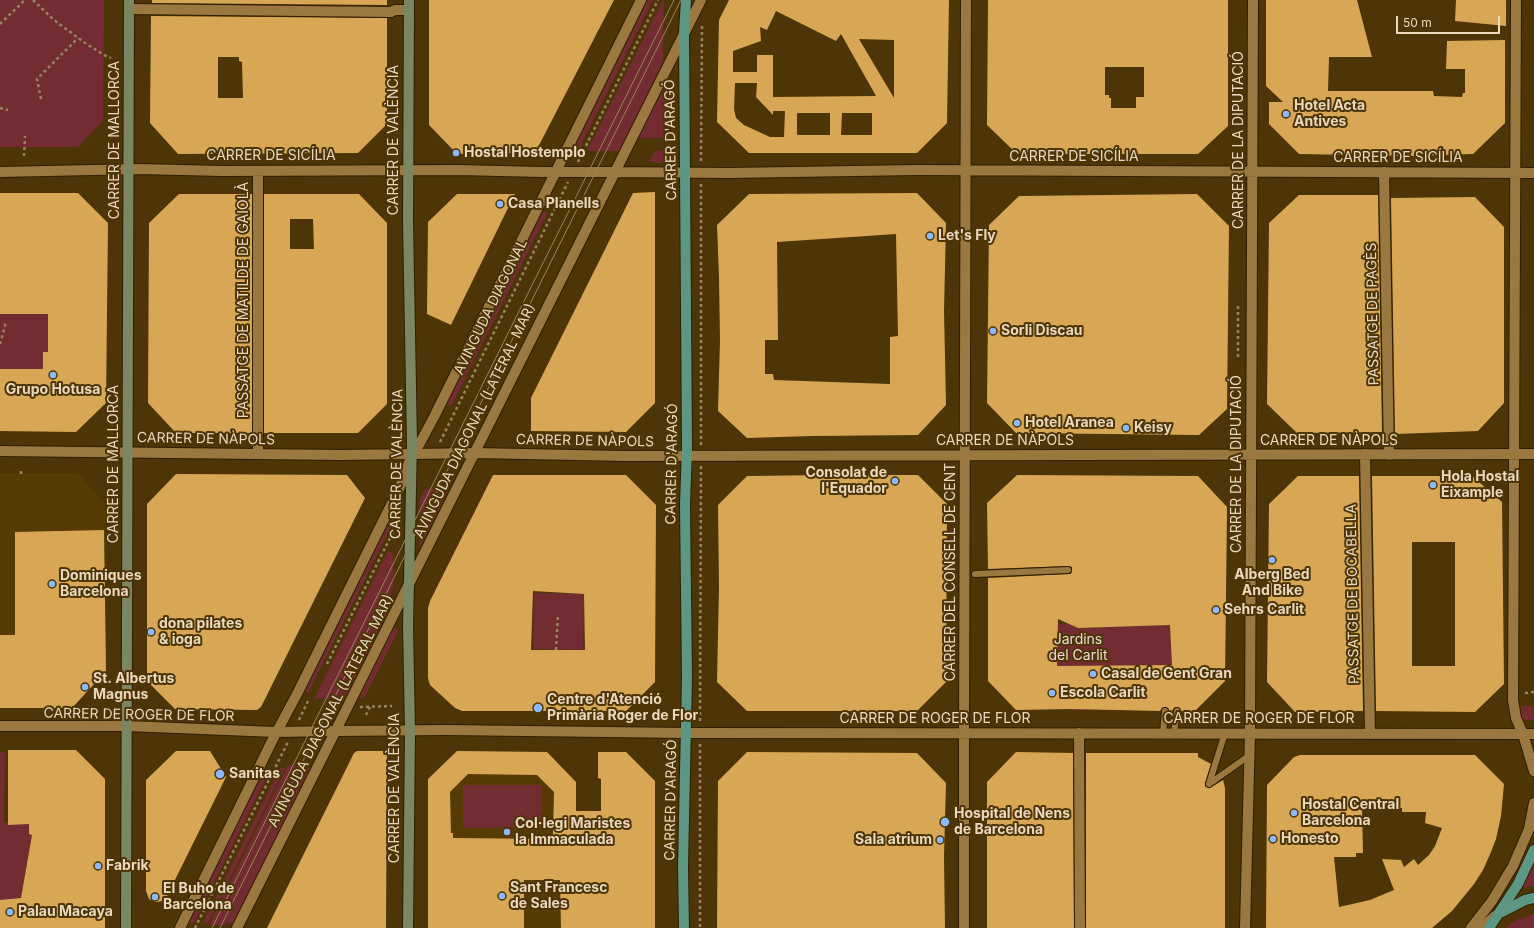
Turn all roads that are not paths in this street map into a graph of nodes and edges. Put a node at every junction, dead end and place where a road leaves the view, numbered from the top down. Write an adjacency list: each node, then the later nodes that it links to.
1 (641, 0): 15 (street)
2 (686, 0): 9 (main road, CARRER D'ARAGÓ)
3 (701, 0): 9 (street)
4 (966, 0): 12 (street, CARRER DEL CONSELL DE CENT)
5 (1253, 0): 17 (street, CARRER DE LA DIPUTACIÓ)
6 (1516, 0): 20 (street)
7 (129, 4): 8 (street); 10 (main road, CARRER DE MALLORCA)
8 (409, 5): 11 (main road, CARRER DE VALÈNCIA)
9 (684, 33): 16 (street, AVINGUDA DIAGONAL (LATERAL MAR)); 19 (main road, CARRER D'ARAGÓ)
10 (128, 170): 13 (street, CARRER DE SICÍLIA); 14 (street, CARRER DE SICÍLIA); 23 (main road, CARRER DE MALLORCA)
11 (408, 170): 13 (street, CARRER DE SICÍLIA); 15 (street, CARRER DE SICÍLIA); 26 (main road, CARRER DE VALÈNCIA)
12 (966, 170): 17 (street, CARRER DE SICÍLIA); 19 (street, CARRER DE SICÍLIA); 29 (street, CARRER DEL CONSELL DE CENT)
13 (258, 171): 25 (street, PASSATGE DE MATILDE DE GAIOLÀ)
14 (0, 172)
15 (556, 172): 16 (street, CARRER DE SICÍLIA); 26 (street)
16 (615, 172): 19 (street, CARRER DE SICÍLIA); 24 (street, AVINGUDA DIAGONAL (LATERAL MAR))
17 (1253, 172): 18 (street, CARRER DE SICÍLIA); 30 (street, CARRER DE LA DIPUTACIÓ)
18 (1384, 172): 20 (street, CARRER DE SICÍLIA); 31 (street, PASSATGE DE PAGÈS)
19 (686, 173): 33 (main road, CARRER D'ARAGÓ)
20 (1515, 173): 21 (street, CARRER DE SICÍLIA); 32 (street)
21 (1534, 173)
22 (0, 451): 23 (street, CARRER DE NÀPOLS)
23 (127, 452): 25 (street, CARRER DE NÀPOLS); 40 (main road, CARRER DE MALLORCA)
24 (475, 453): 26 (street, CARRER DE NÀPOLS); 33 (street, CARRER DE NÀPOLS); 36 (street, AVINGUDA DIAGONAL (LATERAL MAR))
25 (258, 454): 26 (street, CARRER DE NÀPOLS)
26 (412, 454): 36 (main road, CARRER DE VALÈNCIA); 43 (street)
27 (1365, 454): 30 (street, CARRER DE NÀPOLS); 31 (street, CARRER DE NÀPOLS); 51 (street, PASSATGE DE BOCABELLA)
28 (1534, 454): 32 (street, CARRER DE NÀPOLS)
29 (965, 455): 30 (street, CARRER DE NÀPOLS); 33 (street, CARRER DE NÀPOLS); 45 (street, CARRER DEL CONSELL DE CENT)
30 (1252, 455): 50 (street, CARRER DE LA DIPUTACIÓ)
31 (1389, 455): 32 (street, CARRER DE NÀPOLS)
32 (1514, 455): 52 (street)
33 (687, 456): 44 (main road, CARRER D'ARAGÓ)
34 (1068, 570): 35 (lane)
35 (975, 574)
36 (409, 585): 41 (street, AVINGUDA DIAGONAL (LATERAL MAR)); 42 (main road, CARRER DE VALÈNCIA)
37 (1165, 711): 47 (lane)
38 (1177, 711): 48 (lane)
39 (0, 726): 40 (street, CARRER DE ROGER DE FLOR)
40 (127, 726): 43 (street, CARRER DE ROGER DE FLOR); 60 (main road, CARRER DE MALLORCA)
41 (335, 731): 42 (street, CARRER DE ROGER DE FLOR); 43 (street, CARRER DE ROGER DE FLOR); 62 (street, AVINGUDA DIAGONAL (LATERAL MAR))
42 (410, 731): 44 (street, CARRER DE ROGER DE FLOR); 63 (main road, CARRER DE VALÈNCIA)
43 (276, 732): 61 (street)
44 (686, 733): 45 (street, CARRER DE ROGER DE FLOR); 64 (main road, CARRER D'ARAGÓ)
45 (964, 733): 46 (street, CARRER DE ROGER DE FLOR); 65 (street, CARRER DEL CONSELL DE CENT)
46 (1079, 733): 47 (street, CARRER DE ROGER DE FLOR); 66 (street)
47 (1163, 733): 48 (street, CARRER DE ROGER DE FLOR)
48 (1174, 733): 49 (street, CARRER DE ROGER DE FLOR)
49 (1224, 733): 50 (street, CARRER DE ROGER DE FLOR); 54 (lane)
50 (1250, 733): 51 (street, CARRER DE ROGER DE FLOR); 54 (street, CARRER DE LA DIPUTACIÓ)
51 (1370, 734): 52 (street, CARRER DE ROGER DE FLOR)
52 (1523, 734): 53 (street, CARRER DE ROGER DE FLOR); 55 (street)
53 (1534, 734)
54 (1250, 755): 67 (street, CARRER DE LA DIPUTACIÓ)
55 (1534, 771)
56 (1534, 803): 68 (street)
57 (1534, 850): 59 (main road)
58 (1534, 898): 59 (main road)
59 (1500, 913): 69 (street); 70 (main road)
60 (126, 928)
61 (180, 928)
62 (237, 928)
63 (408, 928)
64 (684, 928)
65 (964, 928)
66 (1080, 928)
67 (1245, 928)
68 (1471, 928)
69 (1481, 928)
70 (1489, 928)

